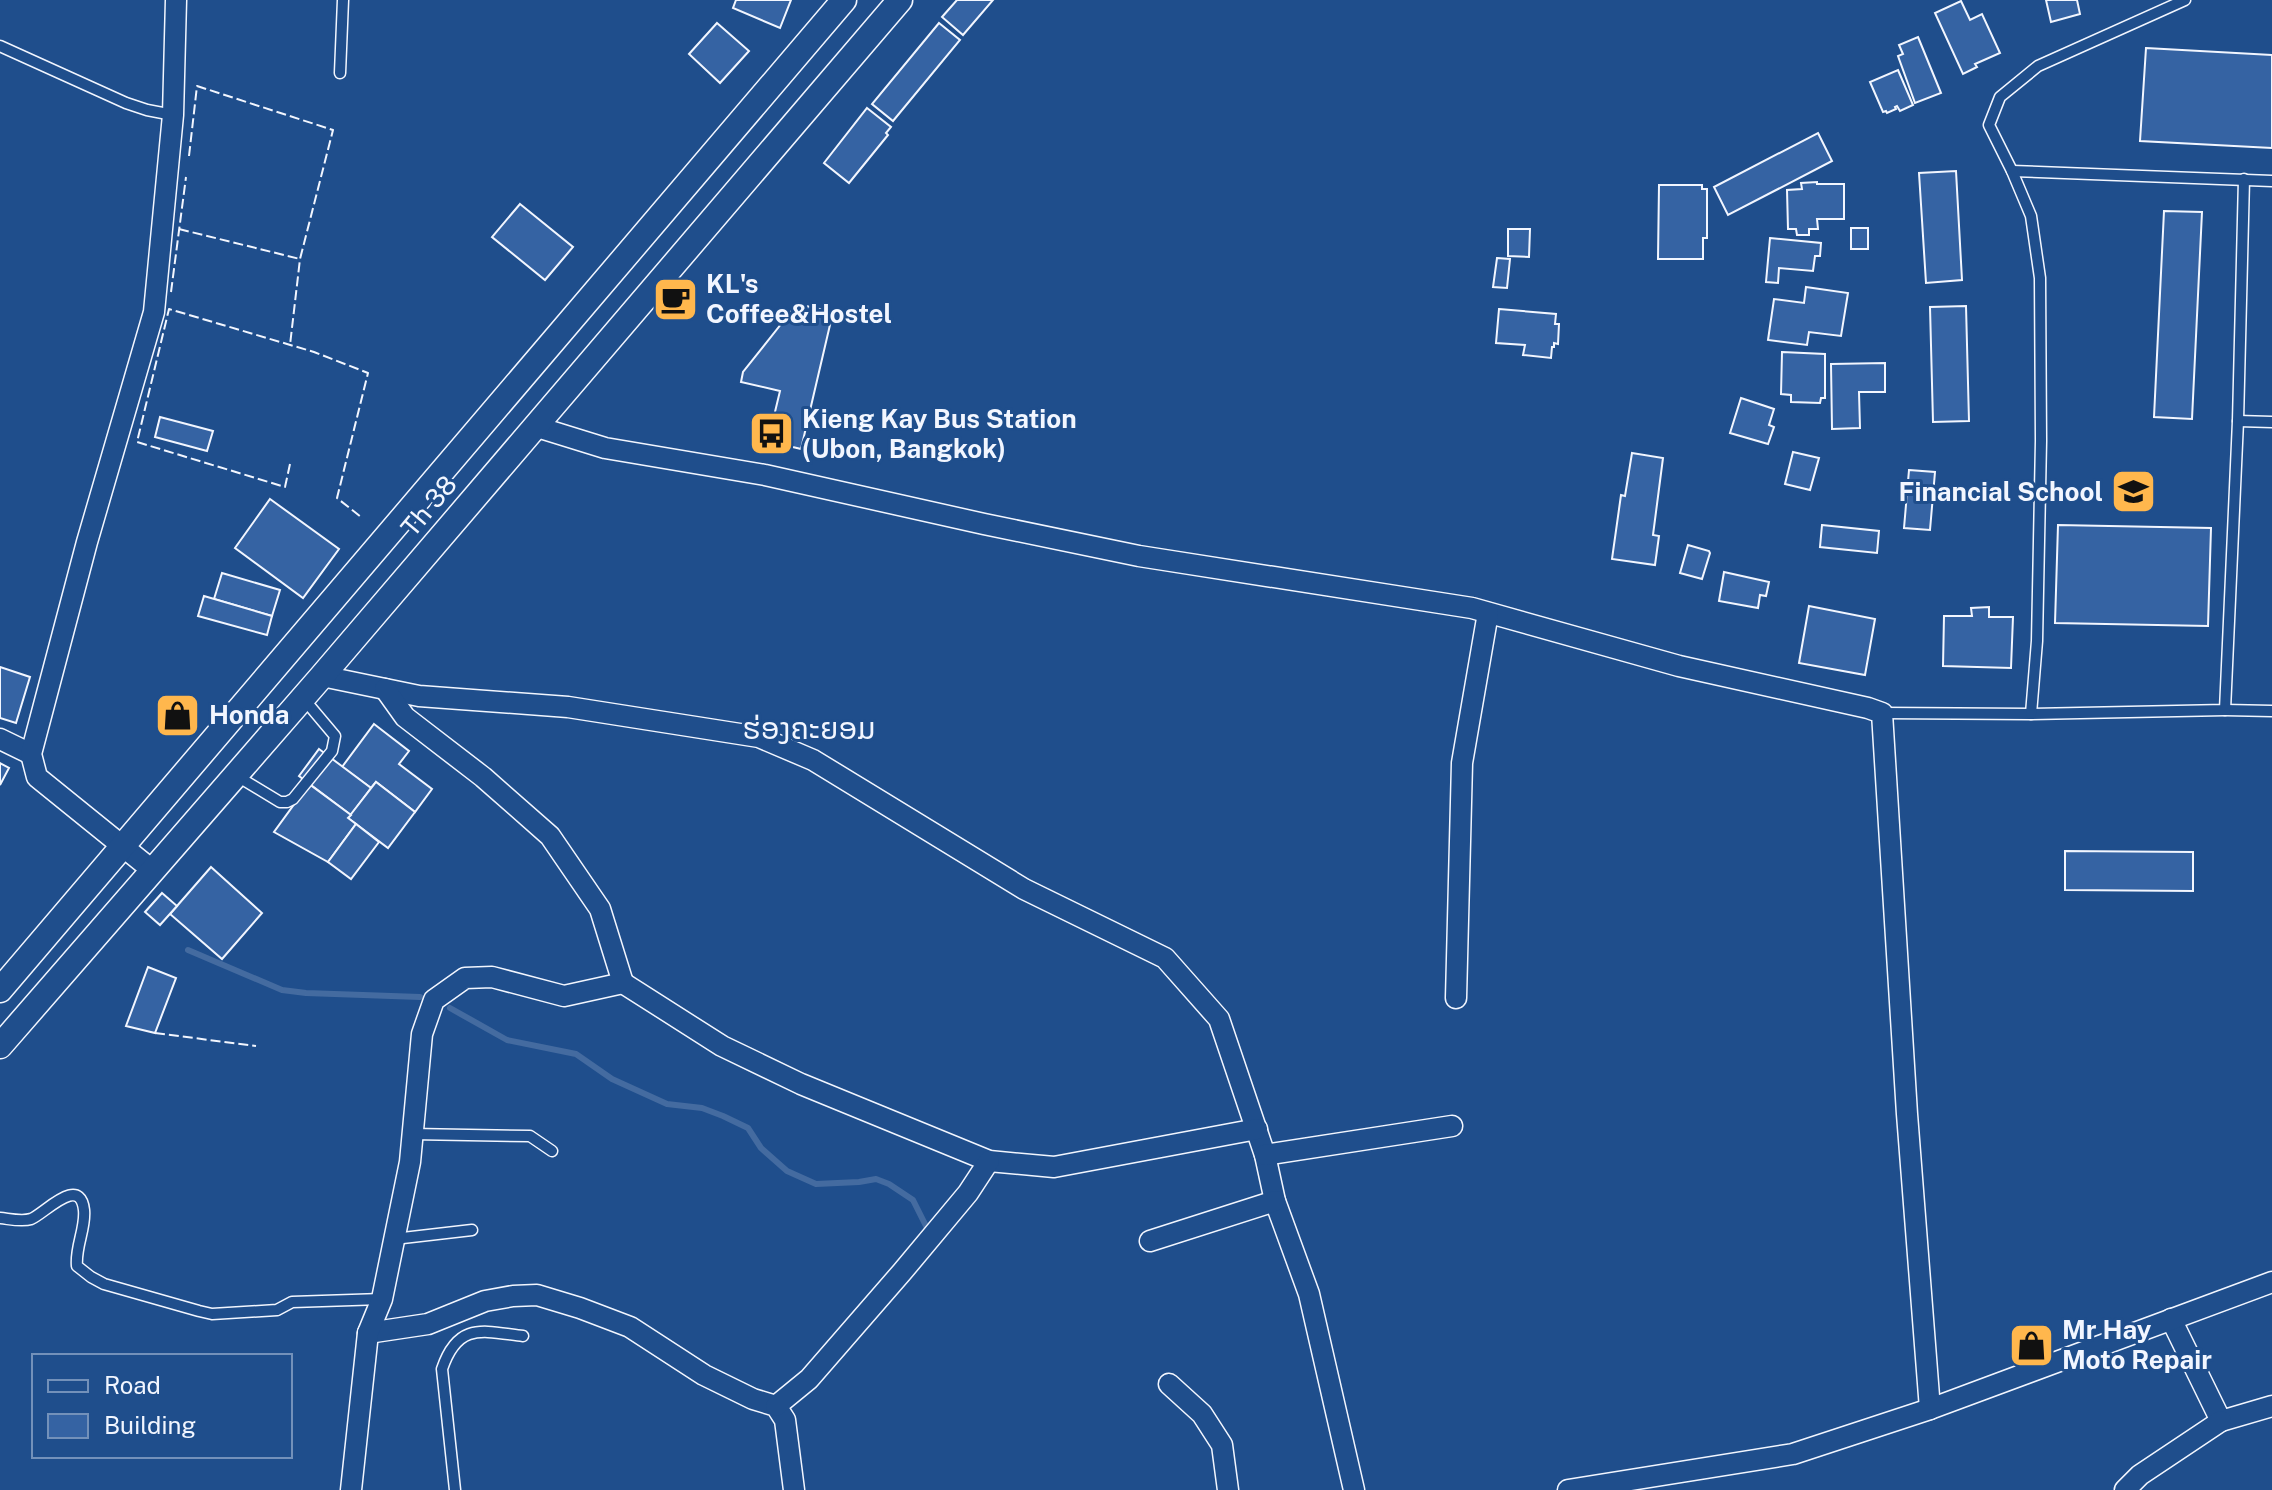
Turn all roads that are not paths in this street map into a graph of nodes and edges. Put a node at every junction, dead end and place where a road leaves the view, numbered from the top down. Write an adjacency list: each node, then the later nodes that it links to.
1 (176, 0): 8 (street)
2 (343, 0): 7 (lane)
3 (844, 0): 26 (street, Th 38)
4 (900, 0): 14 (street, Th 38)
5 (2185, 0): 9 (lane)
6 (0, 46): 8 (lane)
7 (340, 73)
8 (173, 115): 24 (street)
9 (2012, 171): 10 (lane); 22 (lane)
10 (2244, 179): 11 (lane); 12 (lane)
11 (2272, 181)
12 (2238, 421): 13 (lane); 19 (lane)
13 (2272, 422)
14 (534, 426): 15 (street); 16 (street, Th 38)
15 (1488, 613): 21 (street); 30 (street)
16 (322, 676): 17 (street); 18 (street, Th 38)
17 (385, 689): 28 (street); 33 (street)
18 (303, 698): 25 (street, Th 38); 25 (lane)
19 (2225, 710): 20 (lane); 22 (lane)
20 (2272, 711)
21 (1882, 713): 22 (lane); 51 (street)
22 (2031, 714)
23 (0, 739): 24 (street)
24 (31, 754): 26 (street)
25 (235, 775): 27 (street, Th 38)
26 (122, 846): 27 (street); 29 (street, Th 38)
27 (152, 870): 31 (street, Th 38)
28 (623, 983): 34 (street); 37 (street)
29 (0, 990)
30 (1456, 998)
31 (0, 1046)
32 (1452, 1126): 36 (street)
33 (1257, 1129): 36 (street); 37 (street)
34 (412, 1134): 35 (lane); 41 (street)
35 (552, 1151)
36 (1265, 1155): 38 (street)
37 (989, 1161): 49 (street)
38 (1275, 1201): 42 (street); 57 (street)
39 (0, 1218): 44 (lane)
40 (472, 1230): 41 (lane)
41 (394, 1239): 44 (street)
42 (1150, 1241)
43 (2272, 1282): 45 (street)
44 (382, 1299): 46 (street)
45 (2171, 1319): 51 (street); 52 (street)
46 (368, 1333): 49 (street); 53 (street)
47 (523, 1336): 54 (lane)
48 (1169, 1384): 56 (street)
49 (776, 1406): 55 (street)
50 (2272, 1406): 52 (street)
51 (1930, 1409): 58 (street)
52 (2221, 1421): 59 (street)
53 (351, 1490)
54 (455, 1490)
55 (794, 1490)
56 (1228, 1490)
57 (1354, 1490)
58 (1568, 1490)
59 (2125, 1490)

